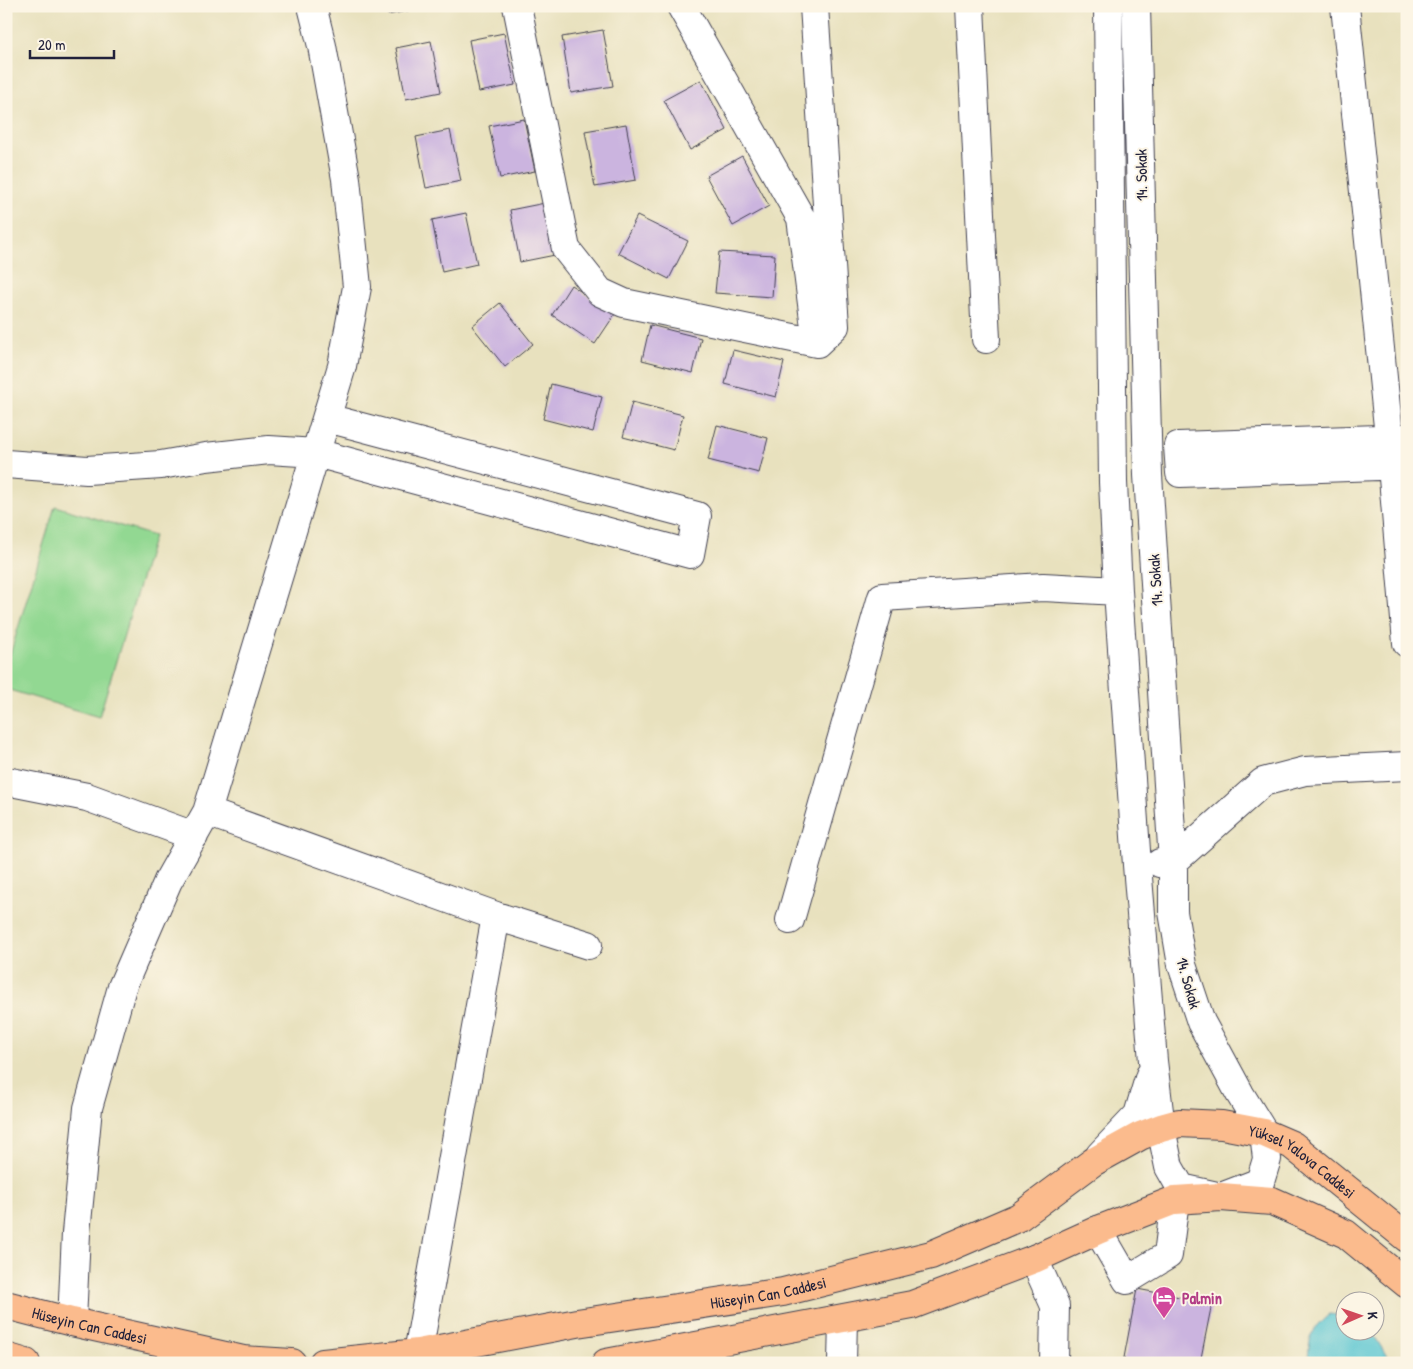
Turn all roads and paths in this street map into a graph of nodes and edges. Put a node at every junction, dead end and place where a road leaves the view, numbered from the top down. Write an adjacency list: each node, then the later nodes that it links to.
1 (312, 6): 11 (street)
2 (517, 6): 10 (street)
3 (680, 6): 10 (street)
4 (814, 6): 10 (street)
5 (970, 6): 9 (street)
6 (1108, 6): 16 (street, 14. Sokak)
7 (1136, 6): 22 (street, 14. Sokak)
8 (1345, 6): 12 (street)
9 (986, 340)
10 (818, 343)
11 (326, 418): 13 (street); 13 (street)
12 (1398, 438): 15 (street); 15 (street)
13 (316, 453): 14 (street); 20 (street)
14 (6, 464)
15 (1400, 465): 17 (street)
16 (1118, 591): 23 (street, 14. Sokak); 25 (street)
17 (1407, 643)
18 (1407, 766): 22 (street)
19 (6, 781): 21 (street)
20 (207, 812): 21 (street); 24 (street)
21 (194, 836): 39 (street)
22 (1173, 862): 23 (street); 29 (street, 14. Sokak)
23 (1137, 865): 27 (street, 14. Sokak)
24 (496, 916): 26 (street); 40 (street)
25 (790, 920)
26 (588, 945)
27 (1153, 1061): 28 (street, 14. Sokak); 30 (street)
28 (1170, 1126): 29 (main road, Yüksel Yalova Caddesi); 30 (main road, Hüseyin Can Caddesi); 31 (street)
29 (1264, 1133): 31 (street); 34 (main road, Yüksel Yalova Caddesi)
30 (1093, 1162): 40 (main road, Hüseyin Can Caddesi)
31 (1221, 1197): 32 (main road); 36 (main road)
32 (1175, 1200): 33 (main road); 33 (street)
33 (1098, 1230): 35 (main road)
34 (1407, 1238)
35 (1034, 1259): 38 (main road); 47 (street)
36 (1407, 1284)
37 (6, 1305): 39 (main road, Hüseyin Can Caddesi)
38 (843, 1319): 45 (main road); 46 (street)
39 (72, 1322): 43 (main road, Hüseyin Can Caddesi)
40 (418, 1353): 44 (main road, Hüseyin Can Caddesi)
41 (6, 1357): 42 (main road)
42 (26, 1363)
43 (292, 1363)
44 (323, 1363)
45 (606, 1363)
46 (842, 1363)
47 (1054, 1363)

